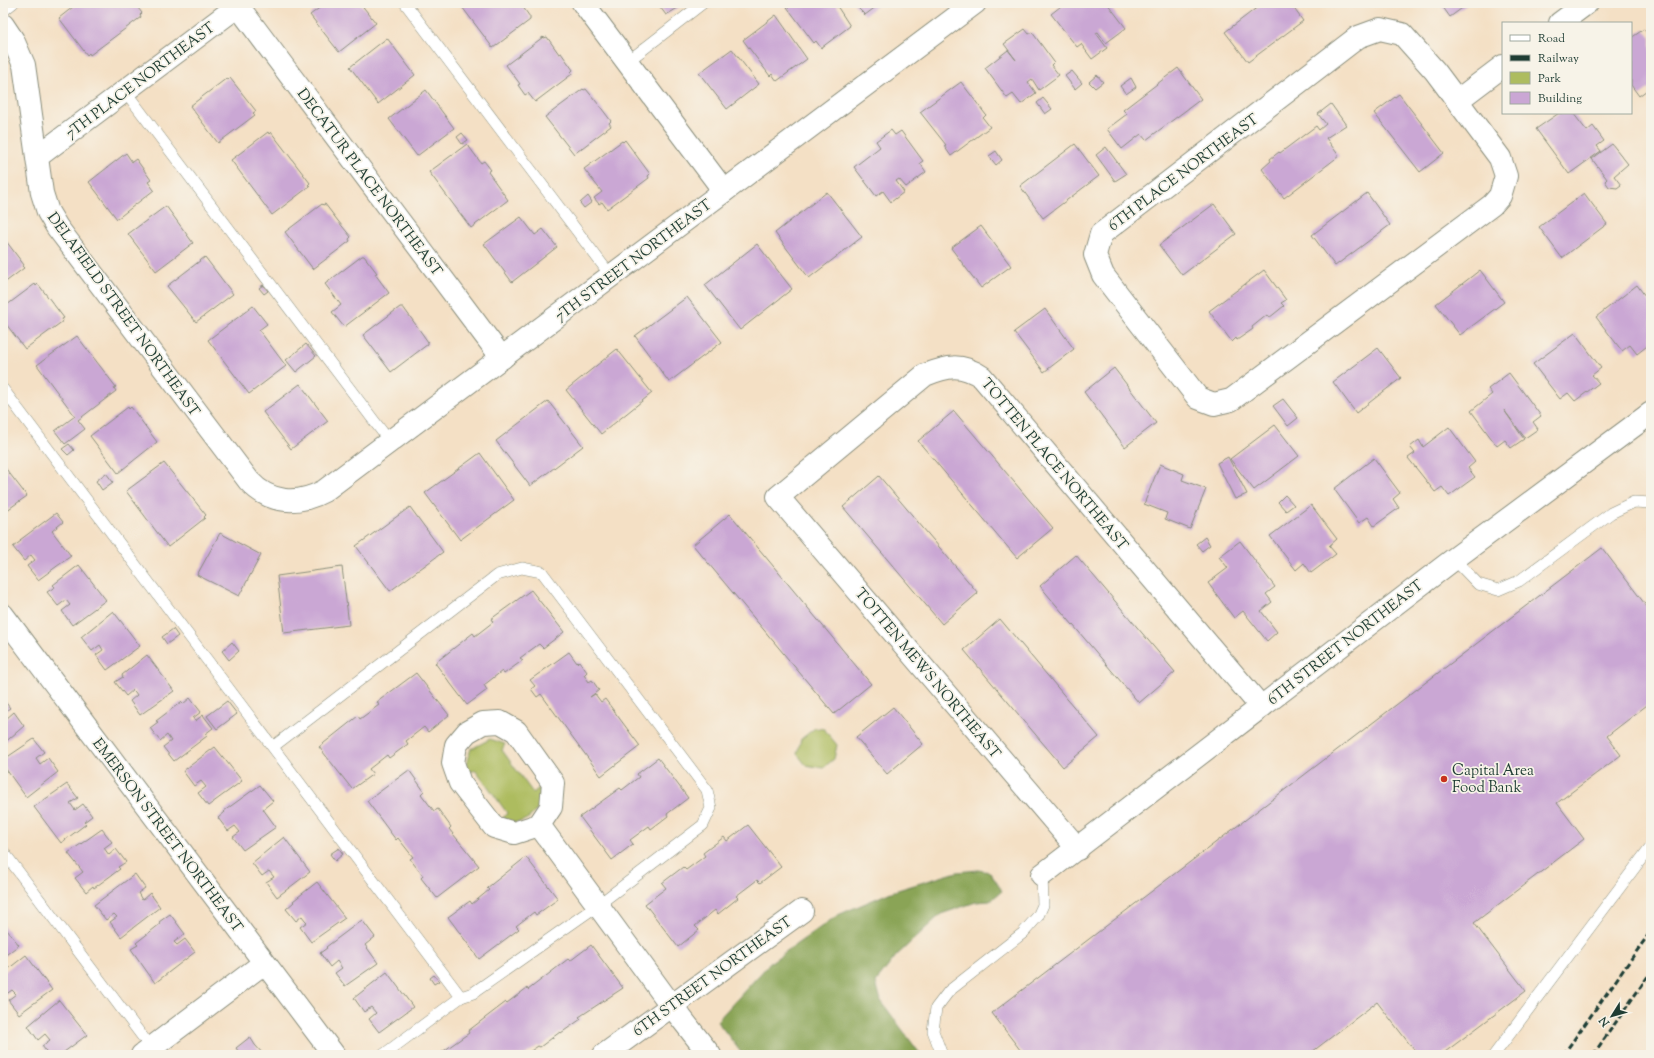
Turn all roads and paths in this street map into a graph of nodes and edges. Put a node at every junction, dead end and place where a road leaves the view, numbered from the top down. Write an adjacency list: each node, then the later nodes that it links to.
1 (13, 3): 8 (lane)
2 (405, 3): 17 (lane)
3 (583, 3): 11 (street)
4 (703, 3): 11 (lane)
5 (975, 3): 16 (street, 7TH STREET NORTHEAST)
6 (1587, 3): 9 (street)
7 (240, 5): 13 (street, 7TH PLACE NORTHEAST); 18 (street, DECATUR PLACE NORTHEAST)
8 (3, 11)
9 (1561, 22)
10 (3, 25): 15 (street, DELAFIELD STREET NORTHEAST)
11 (627, 62): 16 (street)
12 (1502, 67): 14 (street)
13 (125, 91): 15 (street, 7TH PLACE NORTHEAST); 21 (lane)
14 (1458, 100): 14 (street, 6TH PLACE NORTHEAST)
15 (37, 157): 23 (street, DELAFIELD STREET NORTHEAST)
16 (724, 191): 17 (street, 7TH STREET NORTHEAST)
17 (611, 276): 18 (street, 7TH STREET NORTHEAST)
18 (502, 358): 21 (street, 7TH STREET NORTHEAST)
19 (3, 389): 28 (lane)
20 (1651, 412): 25 (street, 6TH STREET NORTHEAST)
21 (390, 442): 23 (street, 7TH STREET NORTHEAST)
22 (778, 497): 27 (street, TOTTEN PLACE NORTHEAST); 31 (street, TOTTEN MEWS NORTHEAST)
23 (284, 500)
24 (1651, 503): 25 (lane)
25 (1454, 559): 27 (street, 6TH STREET NORTHEAST)
26 (3, 615): 36 (street, EMERSON STREET NORTHEAST)
27 (1261, 707): 31 (street, 6TH STREET NORTHEAST)
28 (274, 746): 34 (lane); 37 (lane)
29 (539, 825): 29 (street); 34 (street)
30 (1651, 846): 45 (lane)
31 (1078, 849): 33 (street, 6TH STREET NORTHEAST)
32 (3, 851): 39 (lane)
33 (1042, 875): 44 (lane)
34 (598, 905): 37 (lane); 38 (street)
35 (802, 911): 38 (street, 6TH STREET NORTHEAST)
36 (264, 963): 39 (street); 40 (street, EMERSON STREET NORTHEAST)
37 (461, 997): 41 (lane)
38 (671, 1005): 42 (street, 6TH STREET NORTHEAST); 43 (street)
39 (146, 1051)
40 (334, 1055)
41 (382, 1055)
42 (604, 1055)
43 (710, 1055)
44 (942, 1055)
45 (1494, 1055)

